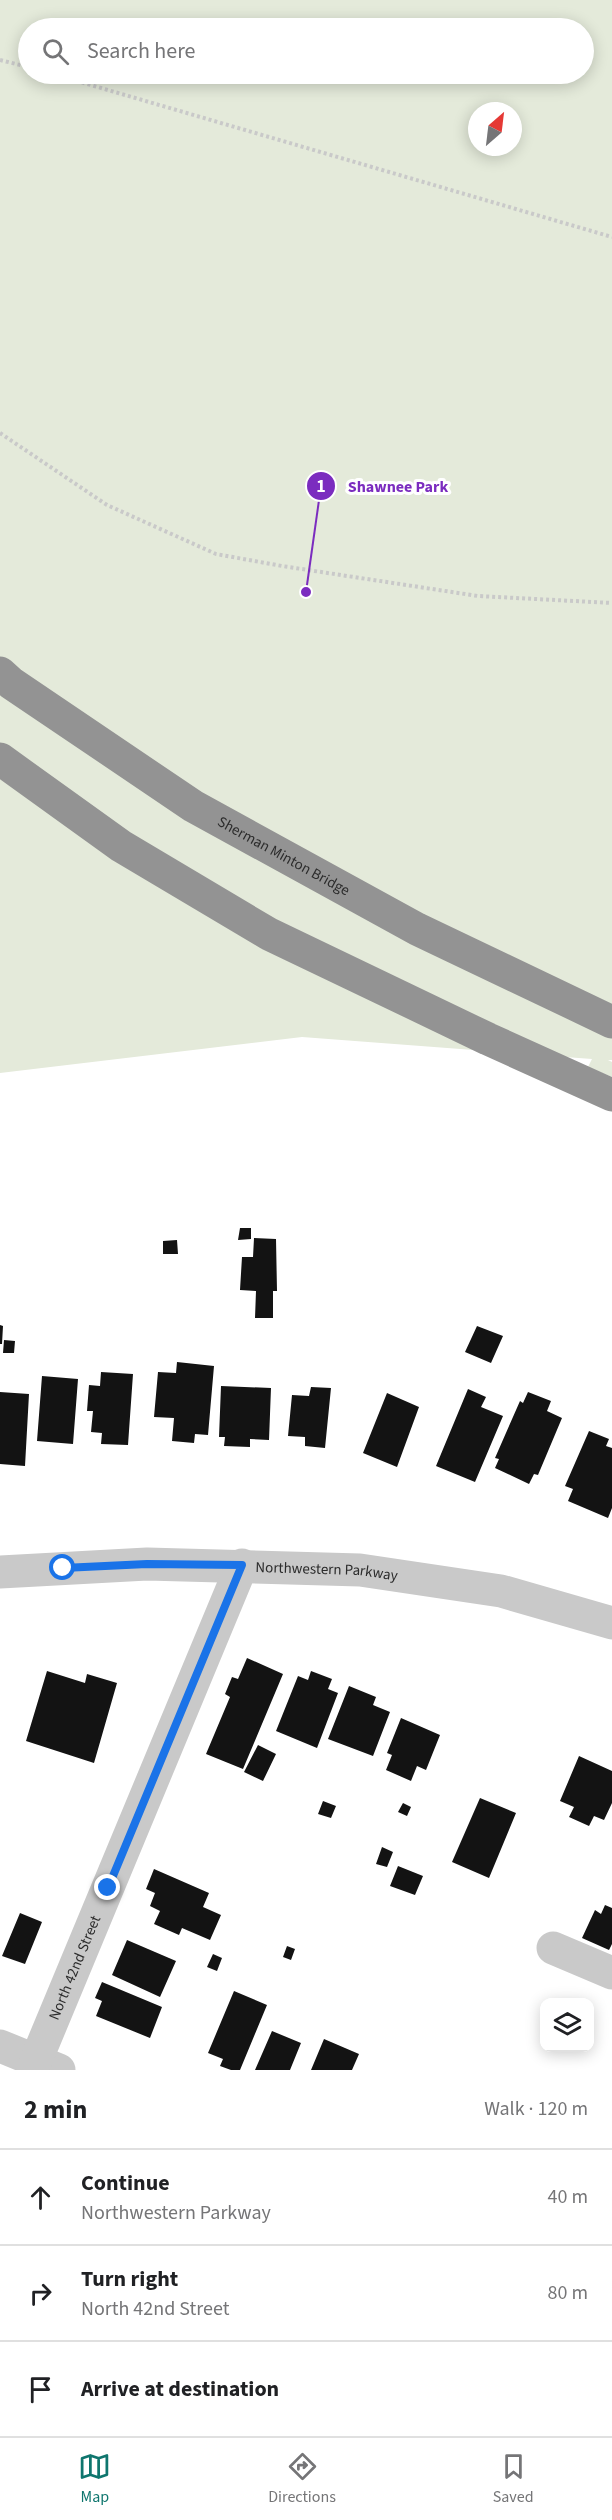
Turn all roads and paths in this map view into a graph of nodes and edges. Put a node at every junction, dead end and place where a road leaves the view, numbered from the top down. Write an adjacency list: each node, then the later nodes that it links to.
1 (0, 60): 2 (path)
2 (18, 64)
3 (87, 84): 4 (path)
4 (612, 237)
5 (0, 433): 6 (path)
6 (612, 603)
7 (0, 673): 11 (highway, Sherman Minton Bridge)
8 (0, 759): 10 (highway)
9 (0, 783): 10 (highway)
10 (335, 978): 12 (highway); 13 (highway)
11 (598, 1016)
12 (612, 1095)
13 (612, 1115)
14 (242, 1565): 15 (street, Northwestern Parkway); 16 (street, Northwestern Parkway); 20 (street, North 42nd Street)
15 (0, 1572)
16 (612, 1623)
17 (553, 1948): 18 (street)
18 (612, 1973)
19 (0, 2046): 20 (street)
20 (42, 2067)

